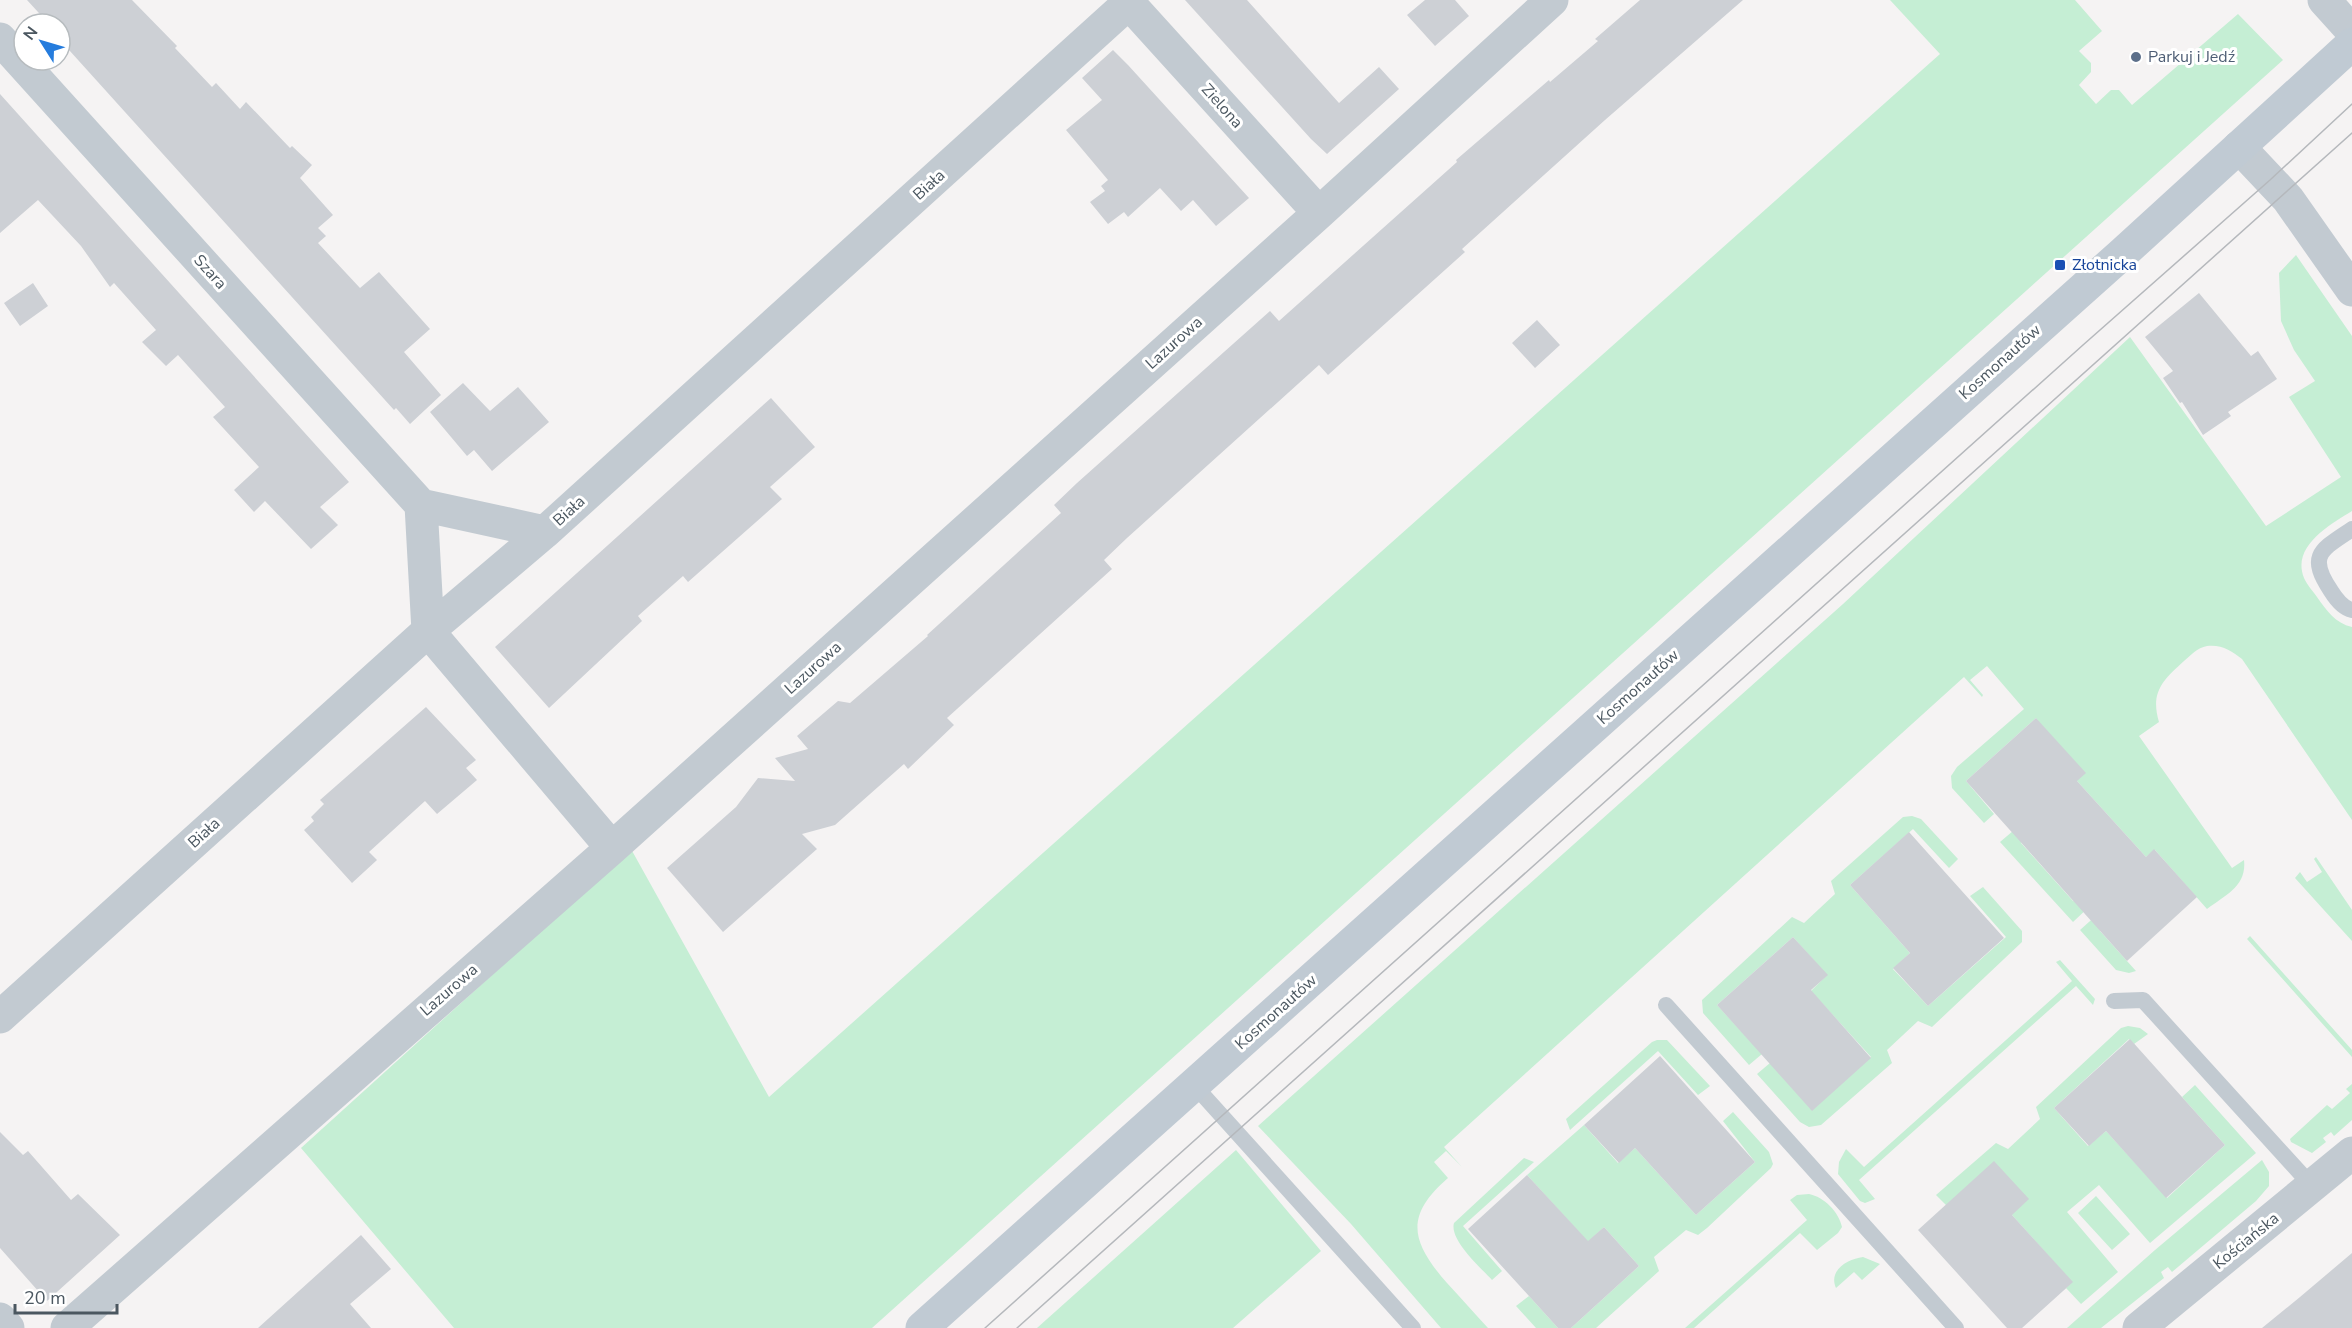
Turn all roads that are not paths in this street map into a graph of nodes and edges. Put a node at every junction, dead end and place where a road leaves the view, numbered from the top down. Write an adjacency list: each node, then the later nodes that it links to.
1 (1552, 0): 8 (street, Lazurowa)
2 (2324, 0): 4 (street)
3 (1129, 1): 8 (street, Zielona); 12 (street, Biała)
4 (2352, 31)
5 (0, 39): 10 (street, Szara)
6 (2352, 44): 7 (main road, Kosmonautów)
7 (2239, 147): 9 (street); 19 (main road, Kosmonautów)
8 (1319, 213): 15 (street, Lazurowa)
9 (2352, 290)
10 (421, 505): 12 (street); 14 (street)
11 (2352, 529): 13 (lane)
12 (546, 532): 14 (street, Biała)
13 (2352, 610)
14 (428, 631): 15 (street); 18 (street, Biała)
15 (612, 848): 24 (street, Lazurowa)
16 (2114, 1001): 21 (lane)
17 (1666, 1005): 27 (lane)
18 (0, 1017)
19 (1194, 1085): 25 (main road, Kosmonautów); 26 (lane)
20 (2352, 1153): 21 (street, Kościańska)
21 (2312, 1186): 28 (street, Kościańska)
22 (0, 1319): 23 (street)
23 (8, 1328)
24 (67, 1328)
25 (922, 1328)
26 (1413, 1328)
27 (1956, 1328)
28 (2139, 1328)

